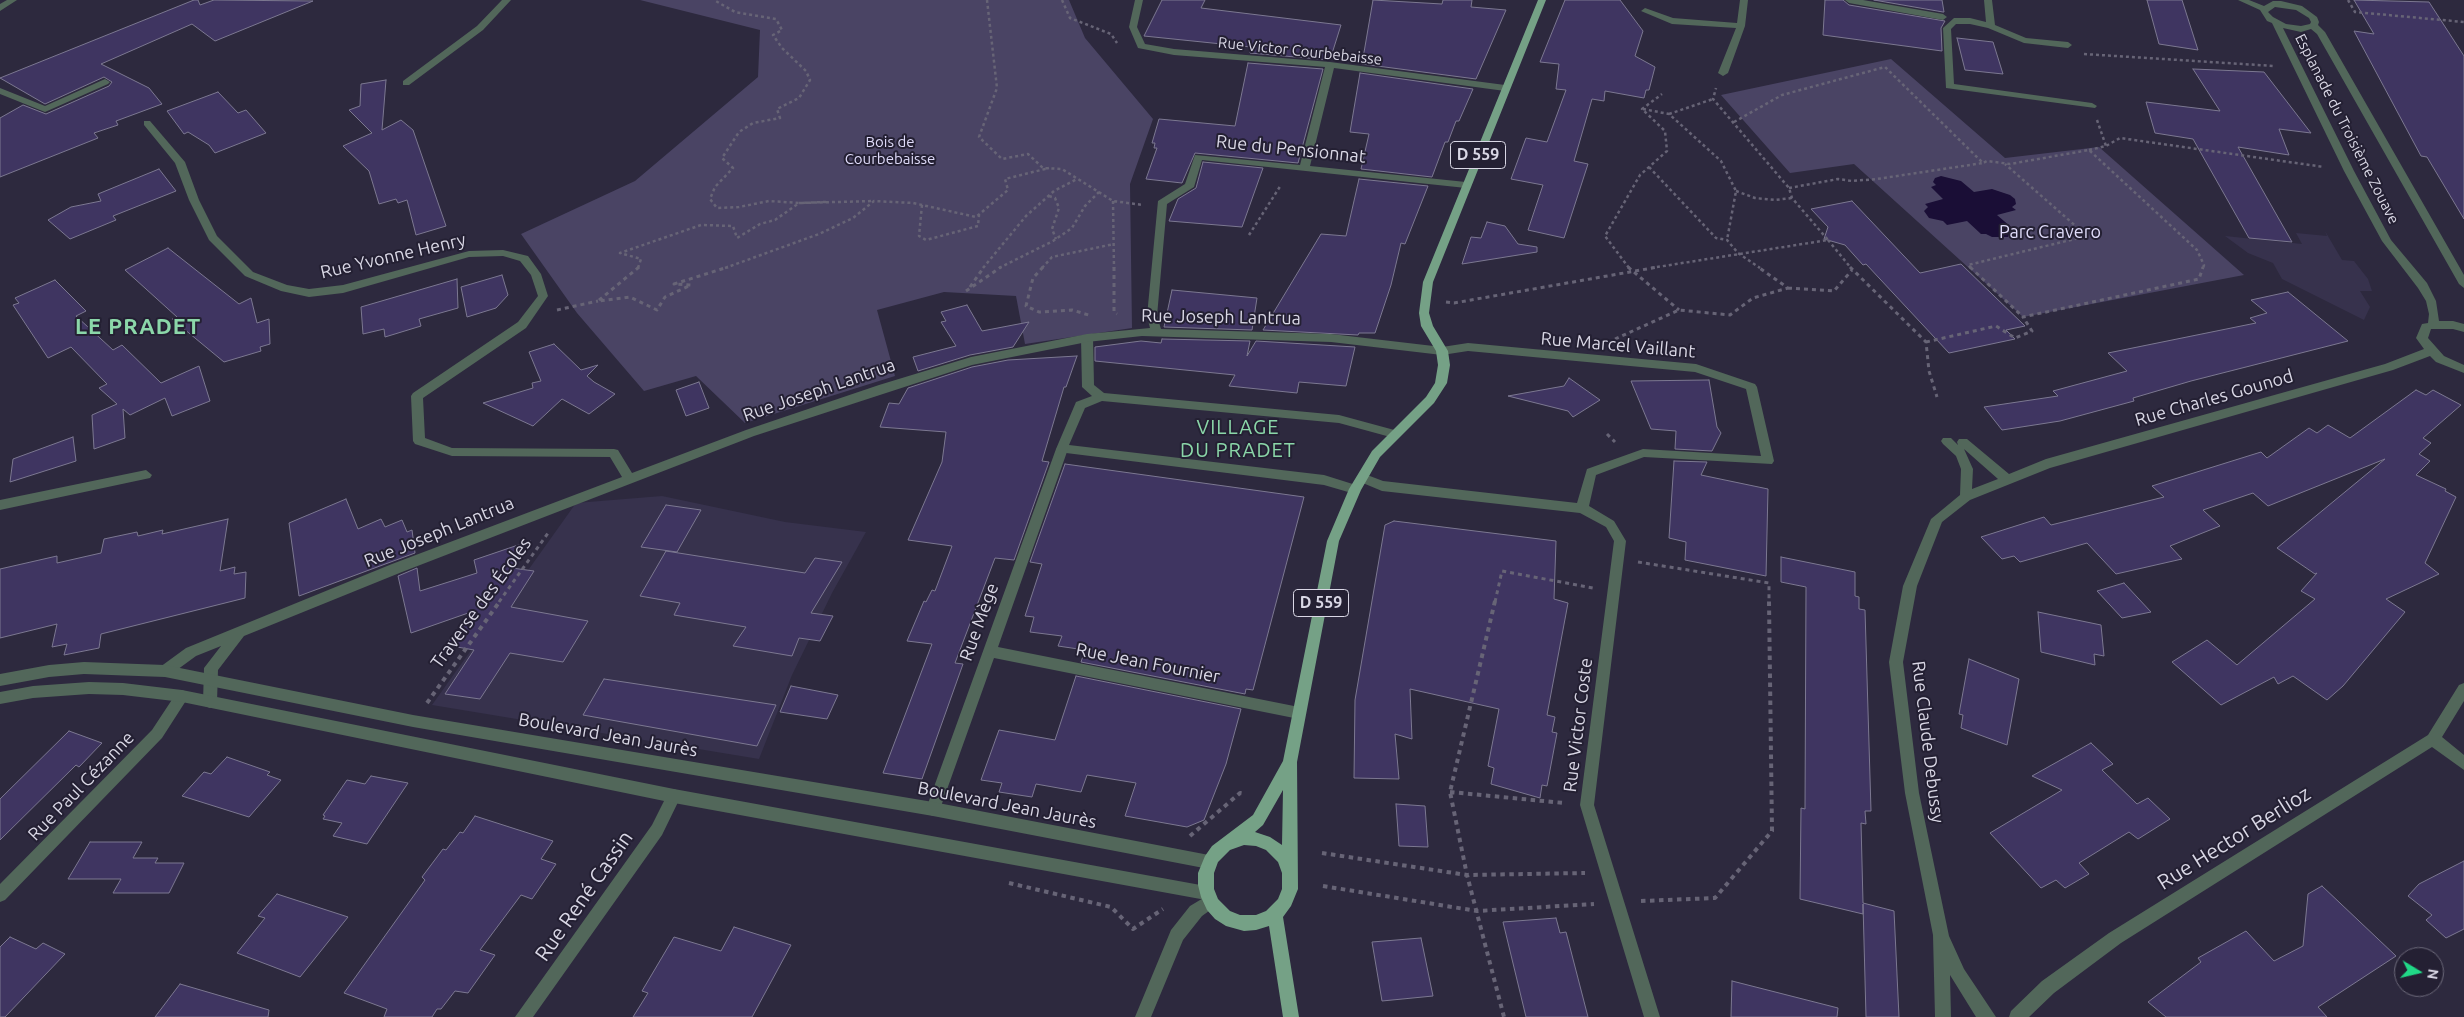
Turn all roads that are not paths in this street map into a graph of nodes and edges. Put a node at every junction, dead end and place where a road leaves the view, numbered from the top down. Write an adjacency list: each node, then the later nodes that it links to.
1 (13, 0): 10 (street)
2 (507, 0): 23 (street)
3 (1139, 0): 20 (street, Rue Victor Courbebaisse)
4 (1542, 0): 24 (main road, D 559)
5 (1744, 0): 16 (street)
6 (1849, 0): 14 (street)
7 (1988, 0): 17 (street)
8 (2242, 0): 12 (street)
9 (2309, 0): 11 (street)
10 (0, 8)
11 (2299, 8): 12 (street, Esplanade du Troisième Zouave); 18 (street, Esplanade du Troisième Zouave)
12 (2264, 9): 15 (street, Esplanade du Troisième Zouave)
13 (1645, 11): 16 (street)
14 (1943, 17)
15 (2276, 23): 18 (street, Esplanade du Troisième Zouave); 32 (street, Esplanade du Troisième Zouave)
16 (1741, 26): 21 (street)
17 (1991, 26): 19 (street); 26 (street)
18 (2313, 26): 30 (street, Esplanade du Troisième Zouave)
19 (2068, 45)
20 (1330, 65): 24 (street, Rue Victor Courbebaisse); 28 (street)
21 (1723, 73)
22 (105, 82): 25 (street)
23 (406, 83)
24 (1505, 88): 29 (main road, D 559)
25 (0, 91)
26 (2092, 106)
27 (147, 123): 44 (street, Rue Yvonne Henry)
28 (1305, 166): 29 (street, Rue du Pensionnat); 31 (street, Rue du Pensionnat)
29 (1466, 185): 35 (main road, D 559)
30 (2464, 284)
31 (1147, 325): 34 (street, Rue Joseph Lantrua); 35 (street, Rue Joseph Lantrua)
32 (2433, 325): 33 (street); 36 (street, Esplanade du Troisième Zouave)
33 (2464, 328)
34 (1087, 338): 38 (street); 44 (street, Rue Joseph Lantrua)
35 (1442, 351): 39 (main road, D 559); 49 (street, Rue Marcel Vaillant)
36 (2431, 351): 37 (street); 45 (street, Rue Charles Gounod)
37 (2464, 369)
38 (1101, 397): 39 (street); 42 (street, Rue Mège)
39 (1394, 434): 46 (main road, D 559)
40 (1947, 441): 47 (street)
41 (1963, 442): 45 (street)
42 (1062, 449): 46 (street); 51 (street, Rue Mège)
43 (146, 474): 48 (street)
44 (630, 480): 50 (street, Rue Joseph Lantrua)
45 (2007, 480): 47 (street, Rue Claude Debussy)
46 (1359, 483): 49 (street); 59 (main road, D 559)
47 (1966, 497): 71 (street, Rue Claude Debussy)
48 (0, 505)
49 (1582, 508): 75 (street, Rue Victor Coste)
50 (240, 632): 52 (street, Rue Joseph Lantrua); 54 (street, Rue Joseph Lantrua)
51 (989, 651): 59 (street, Rue Jean Fournier); 64 (street, Rue Mège)
52 (166, 671): 53 (street, Boulevard Jean Jaurès); 54 (street, Boulevard Jean Jaurès)
53 (0, 680)
54 (211, 680): 58 (street, Rue Joseph Lantrua); 64 (street, Boulevard Jean Jaurès)
55 (2464, 689): 60 (street, Rue Hector Berlioz)
56 (182, 696): 57 (street); 58 (street); 68 (street, Rue Paul Cézanne)
57 (0, 698)
58 (210, 702): 63 (street)
59 (1299, 713): 61 (main road, D 559)
60 (2433, 739): 62 (street); 78 (street, Rue Hector Berlioz)
61 (1290, 762): 65 (main road); 67 (main road, D 559)
62 (2464, 764)
63 (674, 796): 69 (street); 72 (street, Rue René Cassin)
64 (933, 809): 66 (street, Boulevard Jean Jaurès)
65 (1231, 842): 66 (main road); 67 (main road)
66 (1209, 862): 69 (main road)
67 (1290, 866): 70 (main road)
68 (0, 895)
69 (1208, 897): 70 (main road); 73 (street)
70 (1275, 914): 74 (main road)
71 (1941, 936): 76 (street, Rue Claude Debussy); 77 (street, Rue Claude Debussy)
72 (524, 1017)
73 (1143, 1017)
74 (1291, 1017)
75 (1652, 1017)
76 (1943, 1017)
77 (1988, 1017)
78 (2017, 1017)

